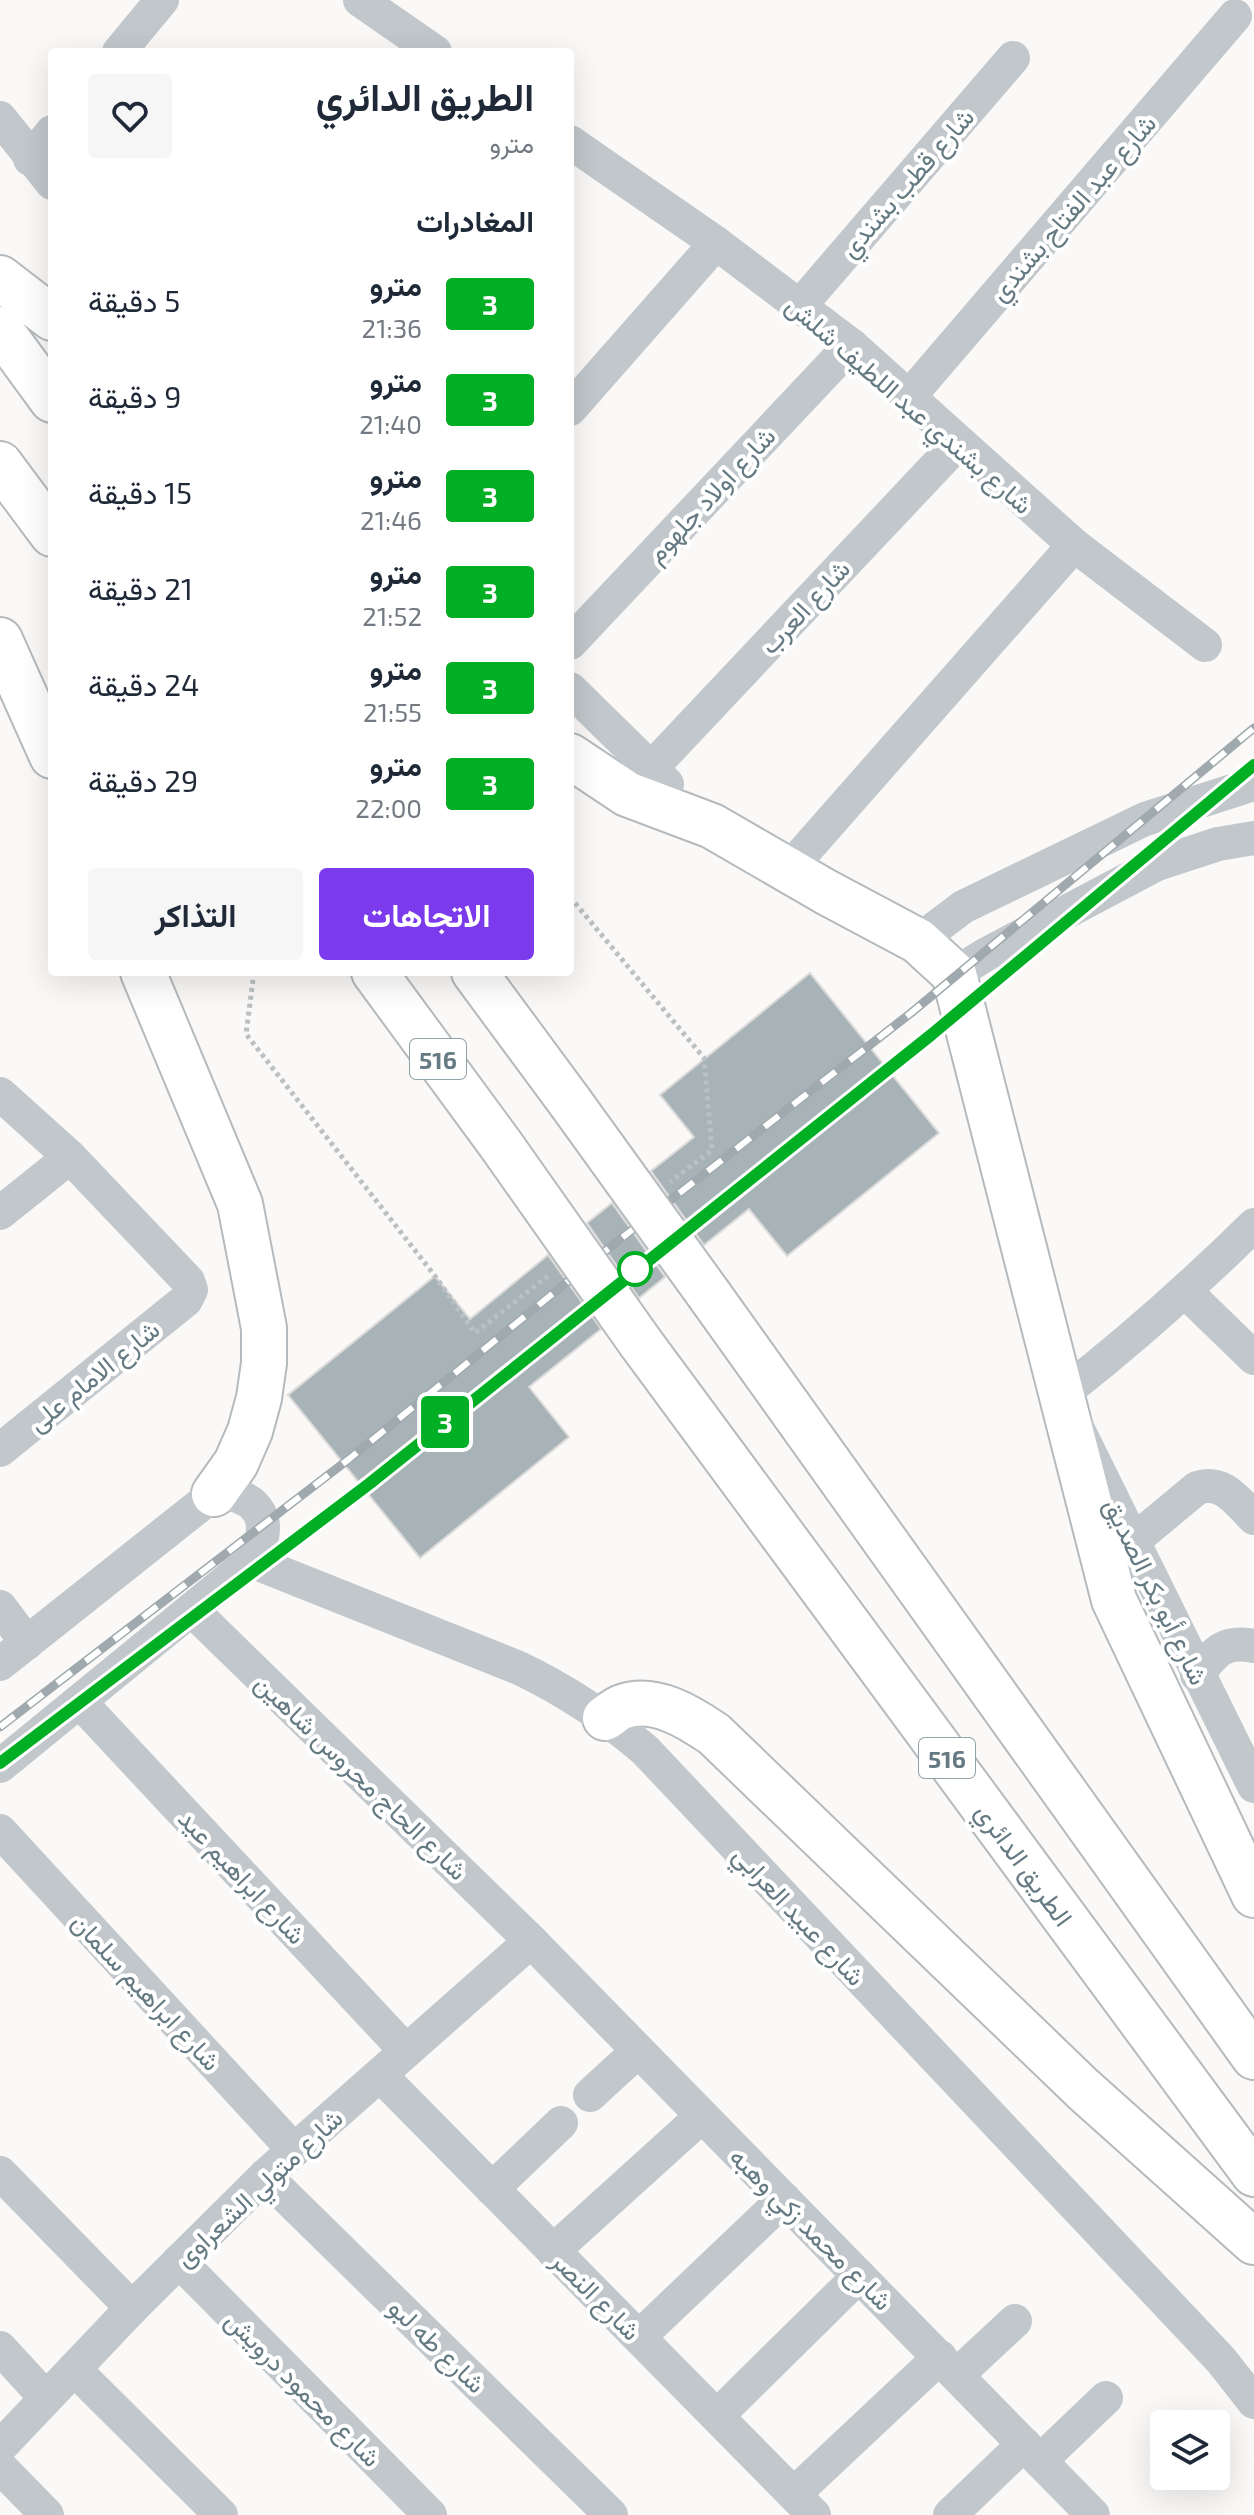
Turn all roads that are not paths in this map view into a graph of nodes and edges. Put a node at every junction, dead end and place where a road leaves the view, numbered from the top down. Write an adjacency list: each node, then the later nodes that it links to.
1 (162, 0): 4 (street)
2 (360, 0): 5 (street)
3 (1235, 16): 18 (street, شارع عبد الفتاح بشندي)
4 (122, 48)
5 (429, 48)
6 (1013, 58): 13 (street, شارع قطب بشندي)
7 (0, 118): 10 (street)
8 (48, 146): 10 (street)
9 (577, 158): 11 (street, شارع بشندي عبد اللطيف شلش)
10 (41, 171)
11 (716, 243): 13 (street, شارع بشندي عبد اللطيف شلش); 19 (street)
12 (0, 278): 14 (highway)
13 (799, 307): 16 (street, شارع بشندي عبد اللطيف شلش)
14 (48, 315)
15 (0, 329): 17 (highway)
16 (851, 345): 18 (street, شارع بشندي عبد اللطيف شلش); 24 (street, شارع اولاد جلهوم)
17 (48, 395)
18 (908, 398): 20 (street, شارع بشندي عبد اللطيف شلش)
19 (574, 404)
20 (958, 443): 23 (street, شارع بشندي عبد اللطيف شلش); 30 (street, شارع العرب)
21 (0, 464): 22 (highway)
22 (48, 529)
23 (1074, 545): 26 (street, شارع بشندي عبد اللطيف شلش); 33 (street)
24 (574, 639)
25 (0, 640): 28 (highway)
26 (1205, 645)
27 (574, 694): 30 (street)
28 (48, 747)
29 (574, 758): 30 (highway)
30 (639, 782): 33 (highway)
31 (1254, 784): 34 (street)
32 (1254, 838): 35 (street)
33 (788, 870): 34 (highway)
34 (918, 941): 35 (highway)
35 (954, 974): 45 (highway)
36 (145, 976): 47 (highway)
37 (377, 976): 73 (highway, الطريق الدائري / 516, bridge)
38 (477, 976): 66 (highway, bridge)
39 (0, 1094): 40 (street)
40 (70, 1157): 41 (street); 46 (street, شارع الامام على)
41 (0, 1213)
42 (1254, 1225): 43 (street)
43 (1186, 1292): 44 (street); 45 (street)
44 (1254, 1358)
45 (1061, 1395): 49 (street, شارع أبو بكر الصديق); 62 (highway)
46 (0, 1450)
47 (214, 1494): 50 (street); 53 (street)
48 (1254, 1518): 49 (street)
49 (1132, 1542): 56 (street, شارع أبو بكر الصديق)
50 (251, 1561): 52 (street); 58 (street, شارع عبيد العرابي)
51 (0, 1607): 53 (street)
52 (193, 1611): 57 (street); 63 (street, شارع الحاج محروس شاهين)
53 (27, 1643): 55 (street)
54 (1254, 1646): 56 (street)
55 (0, 1664)
56 (1197, 1675): 60 (street, شارع أبو بكر الصديق)
57 (80, 1702): 59 (street); 64 (street, شارع ابراهيم عيد)
58 (605, 1718): 77 (highway); 89 (street, شارع عبيد العرابي)
59 (0, 1766)
60 (1254, 1786)
61 (0, 1831): 71 (street, شارع ابراهيم سلمان)
62 (1254, 1895)
63 (531, 1941): 64 (street, شارع متولي الشعراوى); 65 (street, شارع محمد زكي وهبه)
64 (406, 2051): 67 (street, شارع متولي الشعراوى)
65 (638, 2051): 68 (street); 69 (street, شارع محمد زكي وهبه)
66 (1254, 2057)
67 (380, 2075): 71 (street, شارع متولي الشعراوى); 75 (street, شارع النصر)
68 (590, 2095)
69 (702, 2116): 76 (street, شارع محمد زكي وهبه); 78 (street)
70 (561, 2123): 75 (street)
71 (294, 2150): 74 (street, شارع متولي الشعراوى)
72 (0, 2173): 81 (street)
73 (1254, 2174)
74 (265, 2176): 79 (street, شارع متولي الشعراوى); 98 (street, شارع طه لبو)
75 (492, 2189): 78 (street, شارع النصر)
76 (784, 2199): 80 (street, شارع محمد زكي وهبه); 83 (street)
77 (1254, 2242)
78 (553, 2251): 83 (street, شارع النصر)
79 (179, 2261): 81 (street, شارع متولي الشعراوى); 97 (street, شارع محمود درويش)
80 (859, 2276): 85 (street, شارع محمد زكي وهبه); 90 (street)
81 (132, 2308): 86 (street, شارع متولي الشعراوى)
82 (1015, 2321): 85 (street)
83 (639, 2337): 90 (street, شارع النصر)
84 (0, 2348): 87 (street)
85 (948, 2366): 92 (street, شارع محمد زكي وهبه); 94 (street)
86 (74, 2369): 87 (street, شارع متولي الشعراوى); 96 (street)
87 (46, 2398): 91 (street, شارع متولي الشعراوى)
88 (1106, 2398): 92 (street)
89 (1254, 2402)
90 (717, 2416): 94 (street, شارع النصر)
91 (0, 2447)
92 (1032, 2453): 99 (street); 100 (street, شارع محمد زكي وهبه)
93 (0, 2467): 95 (street)
94 (804, 2504)
95 (47, 2515)
96 (221, 2515)
97 (430, 2515)
98 (611, 2515)
99 (950, 2515)
100 (1093, 2515)

